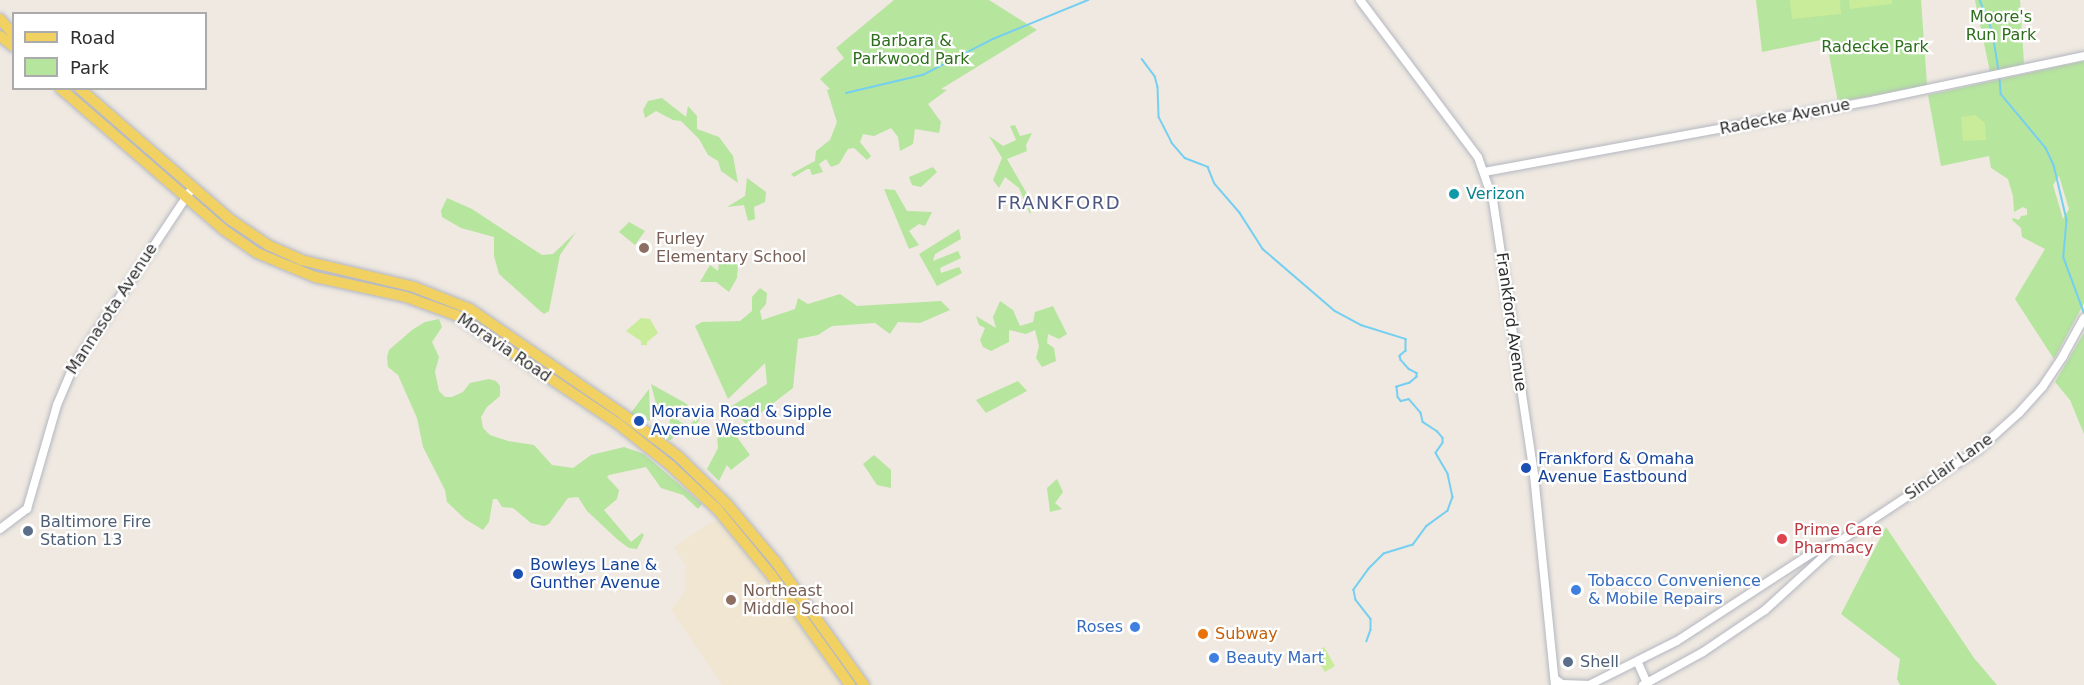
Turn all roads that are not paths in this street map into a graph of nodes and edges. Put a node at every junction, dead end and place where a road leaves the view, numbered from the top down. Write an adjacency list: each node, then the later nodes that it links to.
1 (1360, 0): 9 (street, Frankford Avenue)
2 (0, 19): 3 (main road)
3 (12, 33)
4 (0, 36): 5 (main road)
5 (12, 45)
6 (2084, 56): 9 (street, Radecke Avenue)
7 (62, 90): 11 (main road, Moravia Road)
8 (81, 90): 10 (main road, Moravia Road)
9 (1484, 172): 16 (street, Frankford Avenue)
10 (193, 187): 11 (street, Mannasota Avenue); 19 (main road, Moravia Road)
11 (186, 197): 13 (street, Mannasota Avenue); 18 (main road, Moravia Road)
12 (2084, 318): 14 (street, Sinclair Lane)
13 (0, 529)
14 (1840, 541): 15 (street, Sinclair Lane); 17 (street, Sinclair Lane)
15 (1638, 663): 17 (street); 20 (street, Sinclair Lane)
16 (1555, 682): 20 (street)
17 (1645, 684)
18 (850, 685)
19 (864, 685)
20 (1590, 685)

